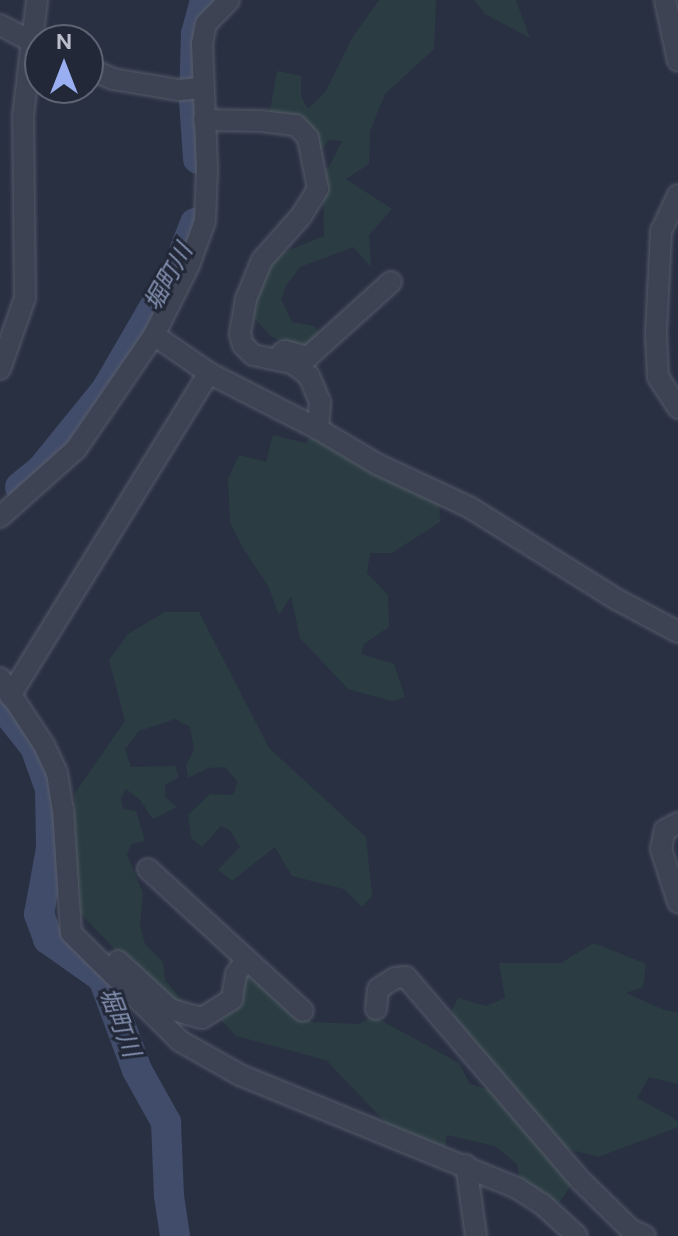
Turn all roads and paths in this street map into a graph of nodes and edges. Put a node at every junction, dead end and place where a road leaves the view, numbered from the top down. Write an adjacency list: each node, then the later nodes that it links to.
1 (37, 0): 4 (street)
2 (229, 0): 9 (street)
3 (665, 0): 7 (street)
4 (36, 24)
5 (0, 25): 6 (street)
6 (24, 38)
7 (678, 61)
8 (104, 75): 9 (street)
9 (202, 88): 11 (street)
10 (25, 104): 16 (street)
11 (204, 120): 14 (street); 15 (street)
12 (678, 195): 18 (street)
13 (391, 282): 15 (street)
14 (154, 335): 17 (street); 20 (street)
15 (275, 360): 19 (street)
16 (0, 369)
17 (209, 373): 19 (street); 22 (street)
18 (678, 408)
19 (318, 429): 21 (street)
20 (0, 517)
21 (678, 632)
22 (5, 687): 26 (street)
23 (678, 823): 25 (street)
24 (148, 869): 27 (street)
25 (678, 902)
26 (90, 952): 27 (street); 30 (street)
27 (245, 961): 29 (street)
28 (376, 1009): 33 (street)
29 (303, 1011)
30 (466, 1165): 31 (street); 32 (street)
31 (476, 1236)
32 (577, 1236)
33 (645, 1236)

